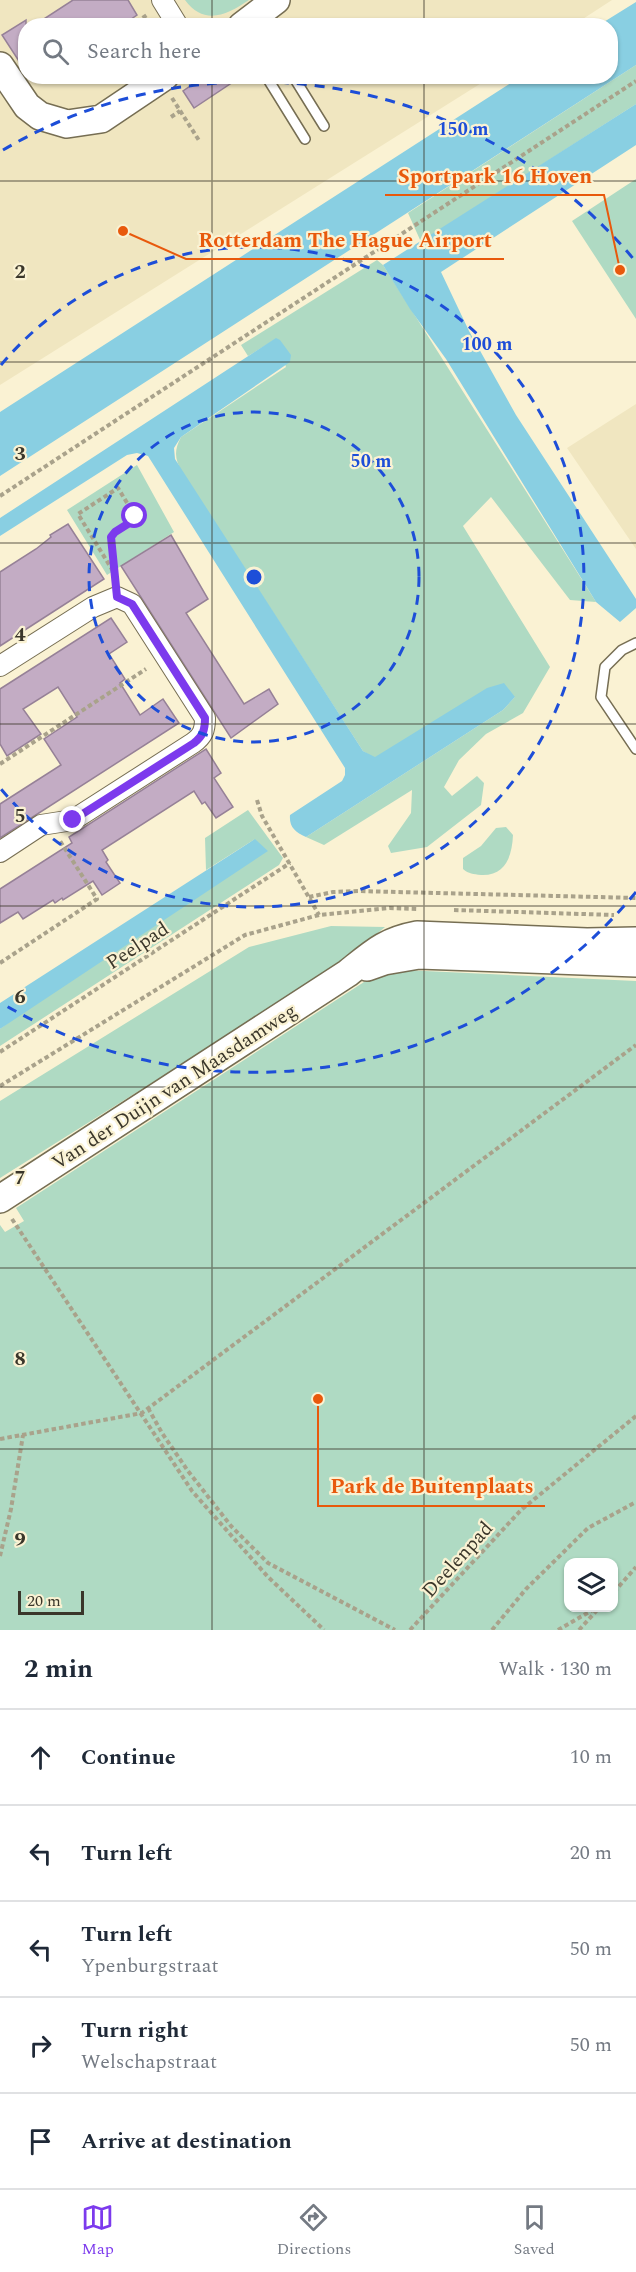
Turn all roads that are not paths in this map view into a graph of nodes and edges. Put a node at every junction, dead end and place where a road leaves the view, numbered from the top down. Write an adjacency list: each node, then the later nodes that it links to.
1 (162, 0): 3 (street)
2 (276, 0): 4 (street)
3 (173, 18)
4 (257, 18)
5 (0, 66): 6 (street)
6 (153, 84)
7 (271, 84): 10 (lane)
8 (298, 84): 9 (lane)
9 (324, 126)
10 (305, 139)
11 (636, 643): 13 (lane)
12 (0, 666): 14 (street)
13 (636, 749)
14 (0, 852)
15 (636, 941): 17 (street, Van der Duijn van Maasdamweg)
16 (636, 963): 17 (street, Van der Duijn van Maasdamweg)
17 (348, 973): 18 (street, Van der Duijn van Maasdamweg)
18 (3, 1205)

